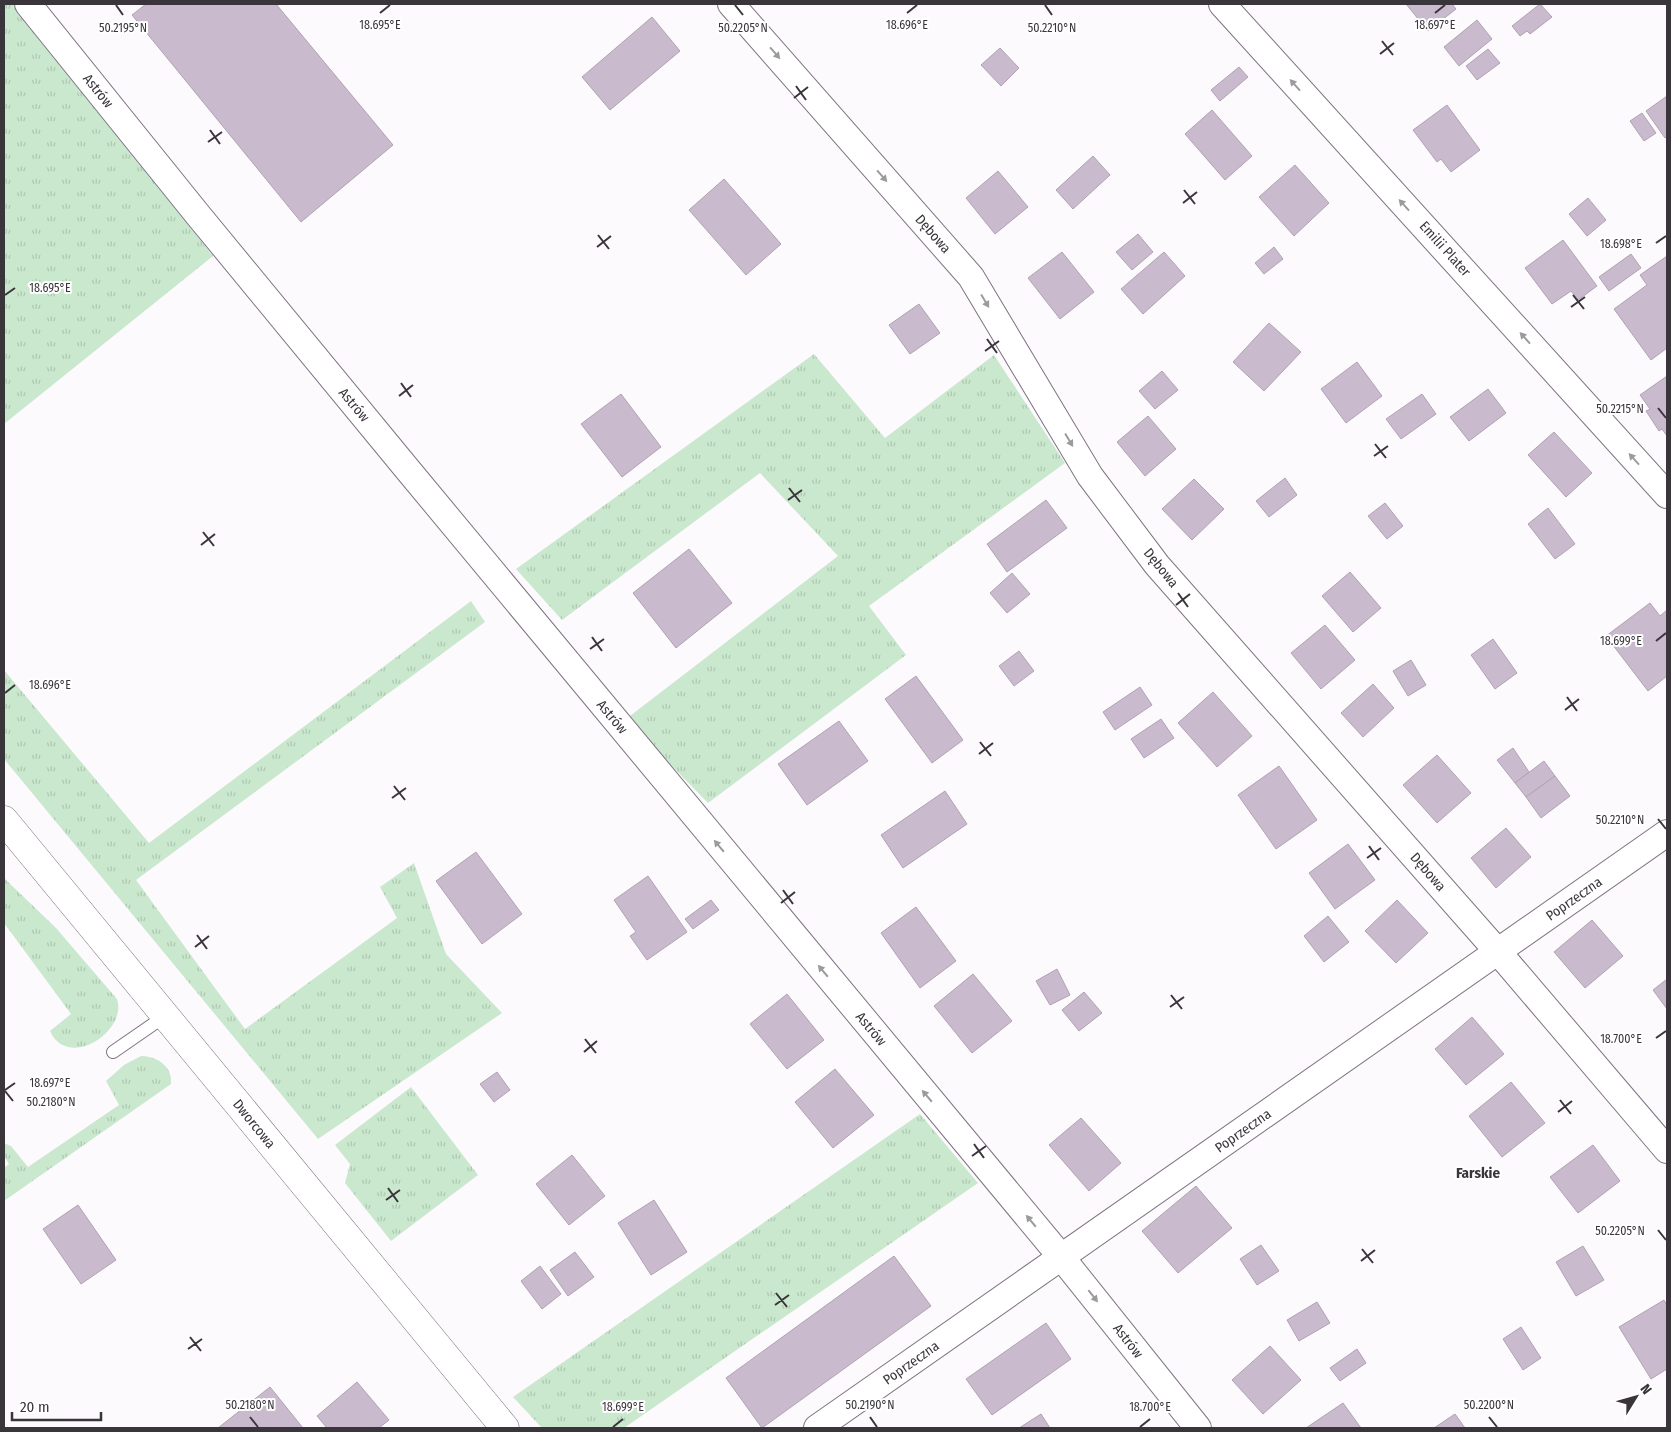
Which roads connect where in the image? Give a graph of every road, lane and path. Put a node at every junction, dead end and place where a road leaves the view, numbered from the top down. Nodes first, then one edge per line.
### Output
1 (28, 4) edge
2 (731, 4) edge
3 (1222, 4) edge
4 (1667, 495) edge
5 (4, 820) edge
6 (1667, 832) edge
7 (1499, 953) junction
8 (165, 1016) junction
9 (113, 1052) dead end
10 (1667, 1150) edge
11 (1062, 1258) junction
12 (505, 1428) edge
13 (818, 1428) edge
14 (1198, 1428) edge

11 -> 1 street, Astrów
2 -> 7 street, Dębowa
4 -> 3 street, Emilii Plater
5 - 8 main road, Dworcowa
6 - 7 street, Poprzeczna
7 - 10 street, Dębowa
7 - 11 street, Poprzeczna
8 - 9 lane
8 - 12 main road, Dworcowa
11 - 13 street, Poprzeczna
11 -> 14 street, Astrów

